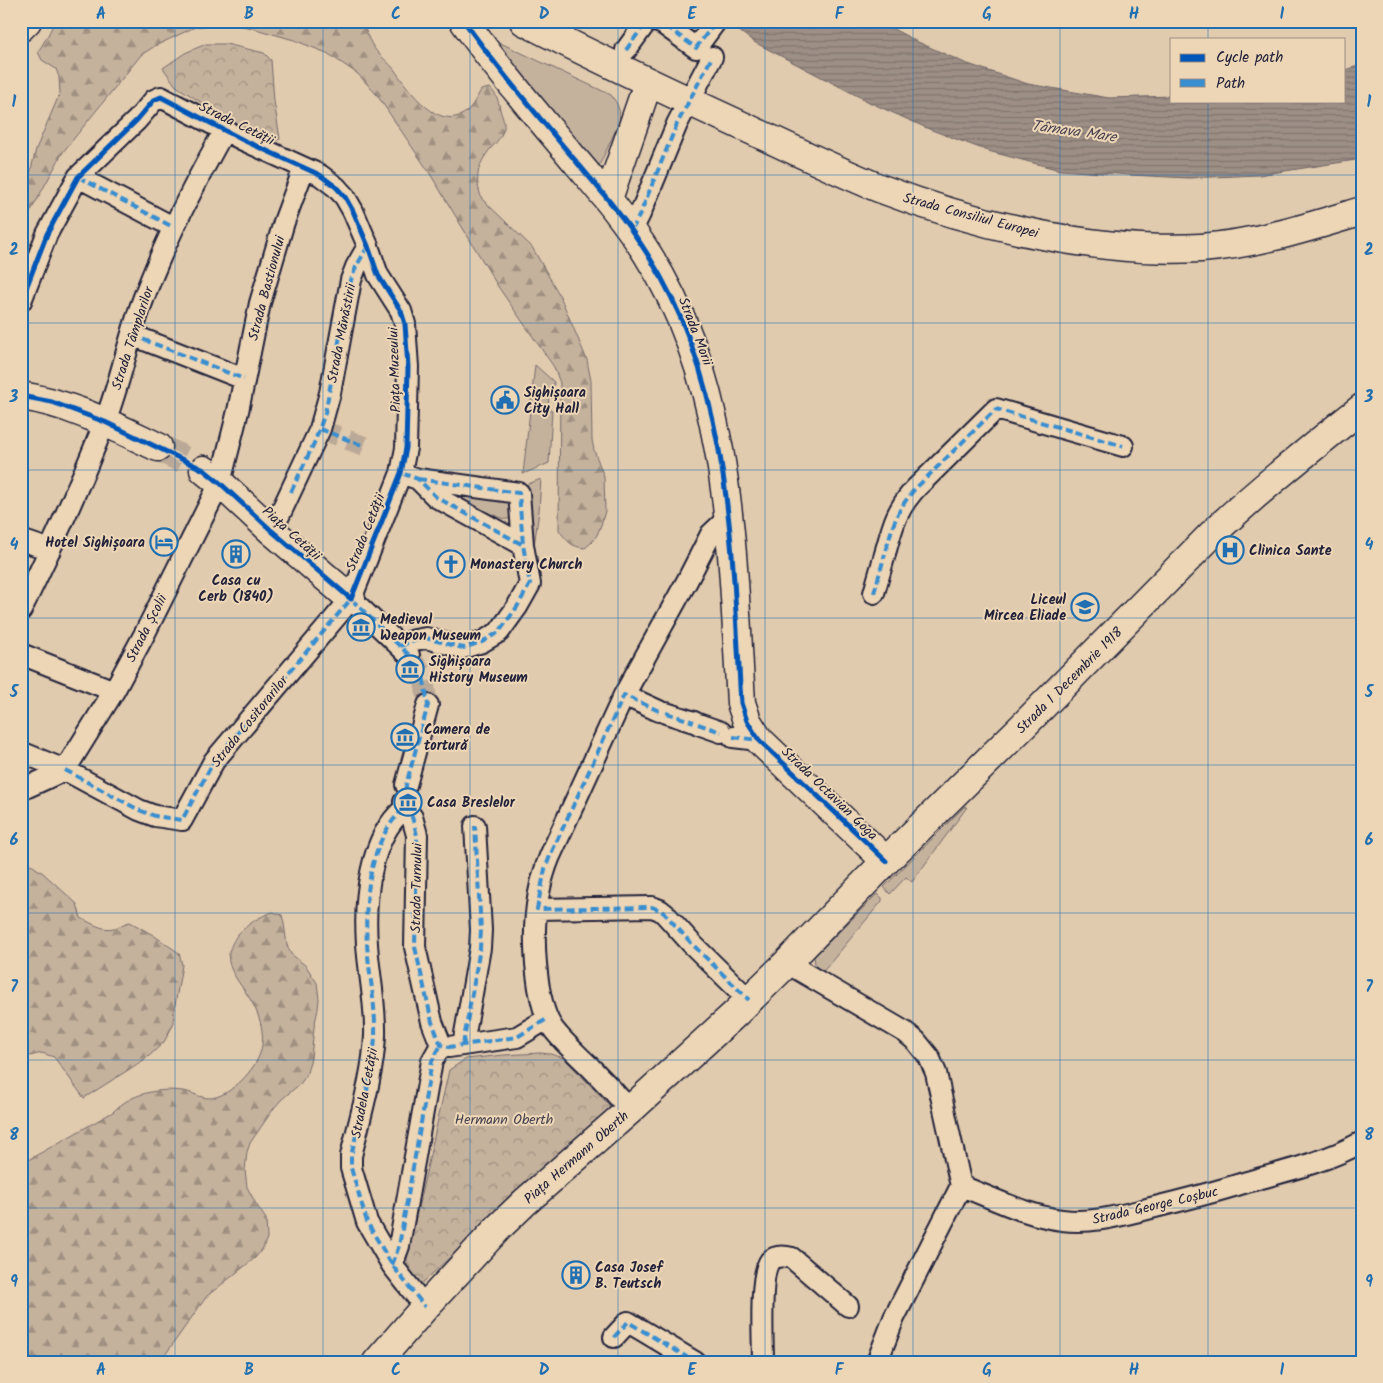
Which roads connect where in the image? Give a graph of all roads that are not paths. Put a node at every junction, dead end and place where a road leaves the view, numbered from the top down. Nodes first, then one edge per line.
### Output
1 (27, 21) edge
2 (464, 21) edge
3 (524, 21) edge
4 (646, 21) edge
5 (655, 21) edge
6 (716, 21) edge
7 (21, 27) edge
8 (626, 50) dead end
9 (704, 53) junction
10 (648, 83) junction
11 (689, 102) junction
12 (224, 131) junction
13 (304, 168) junction
14 (78, 177) junction
15 (608, 199) junction
16 (1362, 211) edge
17 (1329, 221) junction
18 (173, 226) junction
19 (632, 230) junction
20 (1362, 233) edge
21 (368, 246) junction
22 (21, 301) edge
23 (132, 335) junction
24 (244, 379) junction
25 (21, 396) edge
26 (1362, 408) edge
27 (105, 422) junction
28 (1123, 446) dead end
29 (158, 448) tunnel mouth
30 (212, 476) junction
31 (409, 476) junction
32 (291, 492) joint
33 (729, 517) junction
34 (272, 531) junction
35 (21, 540) edge
36 (523, 545) junction
37 (50, 550) junction
38 (874, 593) dead end
39 (351, 599) junction
40 (21, 610) edge
41 (21, 654) edge
42 (114, 690) junction
43 (624, 695) junction
44 (428, 705) tunnel mouth
45 (738, 736) junction
46 (21, 752) edge
47 (65, 770) junction
48 (21, 790) edge
49 (404, 799) junction
50 (475, 826) dead end
51 (886, 861) junction
52 (536, 909) junction
53 (786, 963) junction
54 (749, 1000) junction
55 (547, 1019) junction
56 (441, 1045) junction
57 (463, 1045) junction
58 (623, 1101) junction
59 (1362, 1142) edge
60 (961, 1186) junction
61 (392, 1265) junction
62 (848, 1306) dead end
63 (425, 1307) junction
64 (614, 1337) dead end
65 (377, 1362) edge
66 (695, 1362) edge
67 (763, 1362) edge
68 (877, 1362) edge

1 - 7 main road
2 - 15 main road, Strada Morii
3 - 10 main road, Strada Consiliul Europei
4 - 8 street
5 - 9 street
6 - 9 street
9 - 11 street
10 - 11 main road, Strada Consiliul Europei
10 - 15 main road
11 - 17 main road, Strada Consiliul Europei
11 - 19 street
12 - 13 street, Strada Cetății
12 - 14 street, Strada Cetății
12 - 18 street, Strada Tâmplarilor
13 - 21 street
13 - 24 street, Strada Bastionului
14 - 18 street
14 - 22 street
15 - 19 main road, Strada Morii
16 - 17 main road, Strada Consiliul Europei
17 - 20 main road
18 - 23 street, Strada Tâmplarilor
19 - 33 main road, Strada Morii
21 - 31 street, Piața Muzeului
21 - 32 street, Strada Mănăstirii
23 - 24 street
23 - 27 street, Strada Tâmplarilor
24 - 30 street, Strada Bastionului
25 - 27 main road
26 - 51 main road, Strada 1 Decembrie 1918
27 - 29 main road
27 - 37 street, Strada Tâmplarilor
28 - 38 street
30 - 34 main road, Piața Cetății
30 - 42 street, Strada Școlii
31 - 36 street
31 - 36 street
31 - 39 street, Strada Cetății
32 - 34 street, Piața Cetății
33 - 43 street
33 - 45 main road, Strada Morii
34 - 39 main road, Piața Cetății
35 - 37 street
36 - 39 street
37 - 40 street, Strada Tâmplarilor
39 - 47 street, Strada Cositorarilor
41 - 42 street
42 - 47 street, Strada Școlii
43 - 45 street
43 - 52 street
44 - 49 street
45 - 51 main road, Strada Octavian Goga
46 - 47 street
47 - 48 street
49 - 56 street, Strada Turnului
49 - 61 street, Stradela Cetății
50 - 57 street
51 - 53 main road, Strada 1 Decembrie 1918
52 - 54 street
52 - 55 street
53 - 54 main road, Piața Hermann Oberth
53 - 60 street
54 - 58 main road, Piața Hermann Oberth
55 - 57 street
55 - 58 street, Piața Hermann Oberth
56 - 57 street
56 - 61 street
58 - 63 main road, Piața Hermann Oberth
59 - 60 street, Strada George Coșbuc
60 - 68 street
61 - 63 street, Stradela Cetății
62 - 67 street
63 - 65 main road, Piața Hermann Oberth
64 - 66 street

